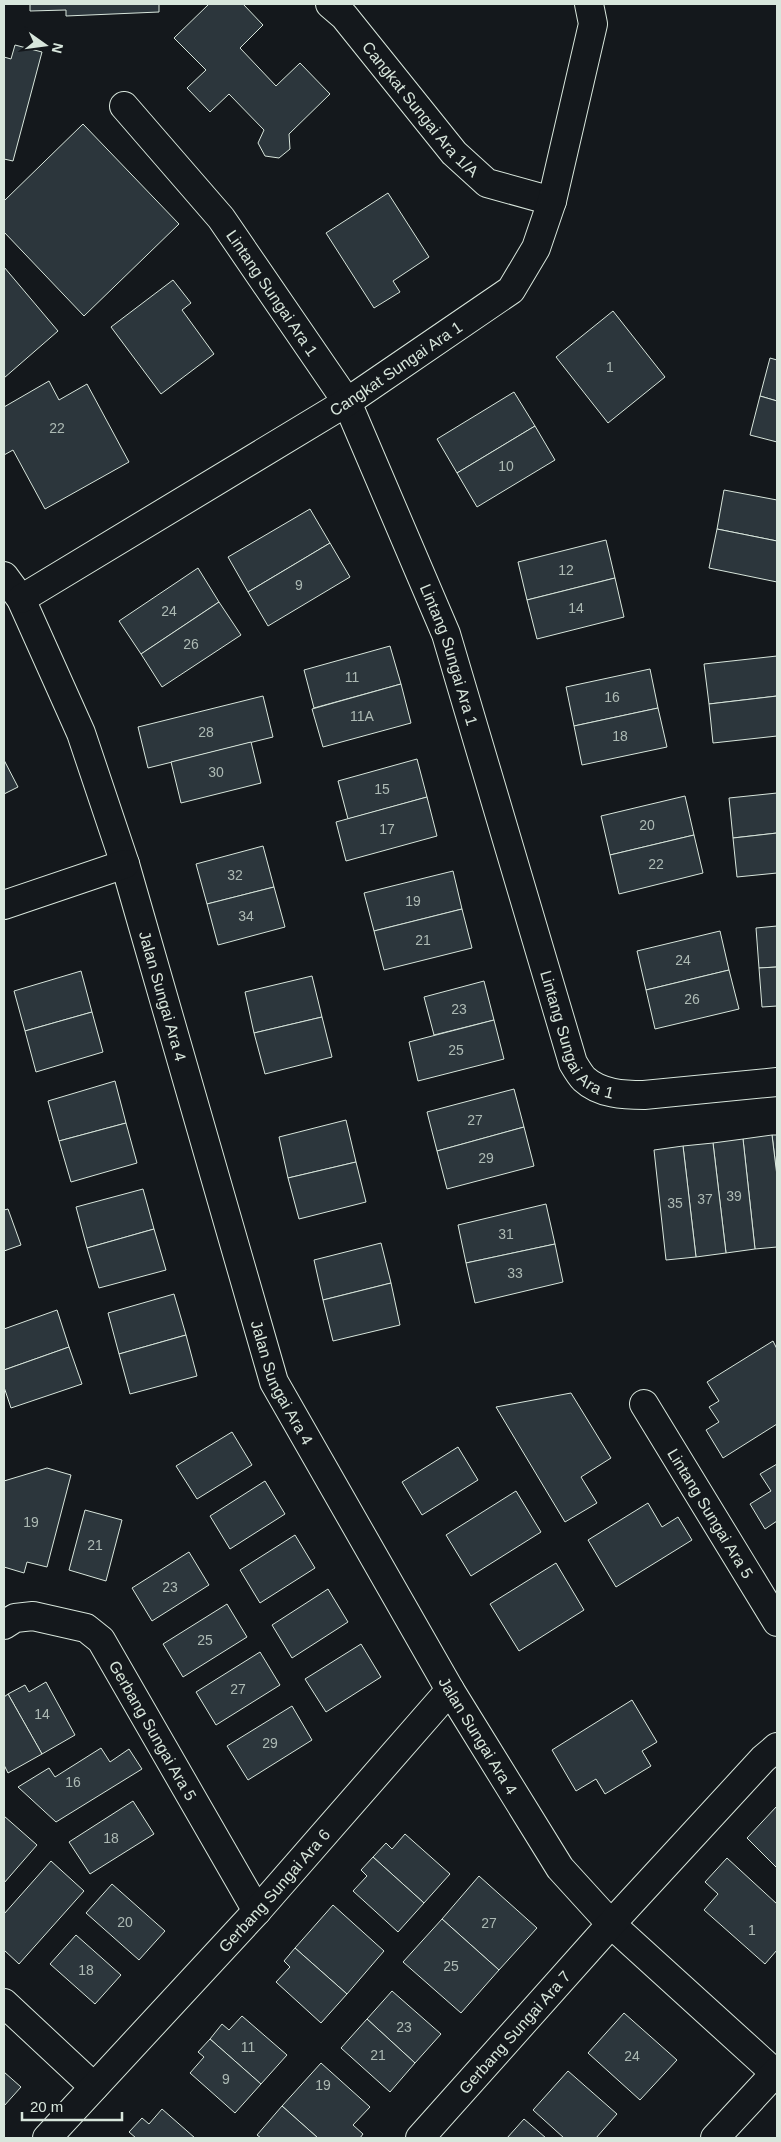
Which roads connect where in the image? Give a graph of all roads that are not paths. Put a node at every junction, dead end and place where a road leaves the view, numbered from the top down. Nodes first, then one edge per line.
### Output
1 (330, 4) edge
2 (589, 4) edge
3 (124, 106) dead end
4 (552, 201) junction
5 (347, 402) junction
6 (4, 576) edge
7 (20, 599) junction
8 (126, 864) junction
9 (4, 905) edge
10 (777, 1082) edge
11 (644, 1404) dead end
12 (777, 1622) edge
13 (4, 1625) edge
14 (450, 1690) junction
15 (777, 1747) edge
16 (257, 1911) junction
17 (610, 1924) junction
18 (4, 2003) edge
19 (776, 2072) edge
20 (94, 2087) junction
21 (47, 2138) edge
22 (420, 2138) edge
23 (715, 2138) edge

1 - 4 street, Cangkat Sungai Ara 1/A
2 - 4 street, Cangkat Sungai Ara 1
3 - 5 street, Lintang Sungai Ara 1
4 - 5 street, Cangkat Sungai Ara 1
5 - 7 street, Cangkat Sungai Ara 1
5 - 10 street, Lintang Sungai Ara 1
6 - 7 street, Jalan Sungai Ara 4
7 - 8 street, Jalan Sungai Ara 4
8 - 9 street
8 - 14 street, Jalan Sungai Ara 4
11 - 12 street, Lintang Sungai Ara 5
13 - 16 street, Gerbang Sungai Ara 5
14 - 16 street, Gerbang Sungai Ara 6
14 - 17 street, Jalan Sungai Ara 4
15 - 17 street
16 - 20 street, Gerbang Sungai Ara 6
17 - 19 street, Jalan Sungai Ara 4
17 - 22 street, Gerbang Sungai Ara 7
18 - 20 street
19 - 23 street
20 - 21 street, Gerbang Sungai Ara 6

